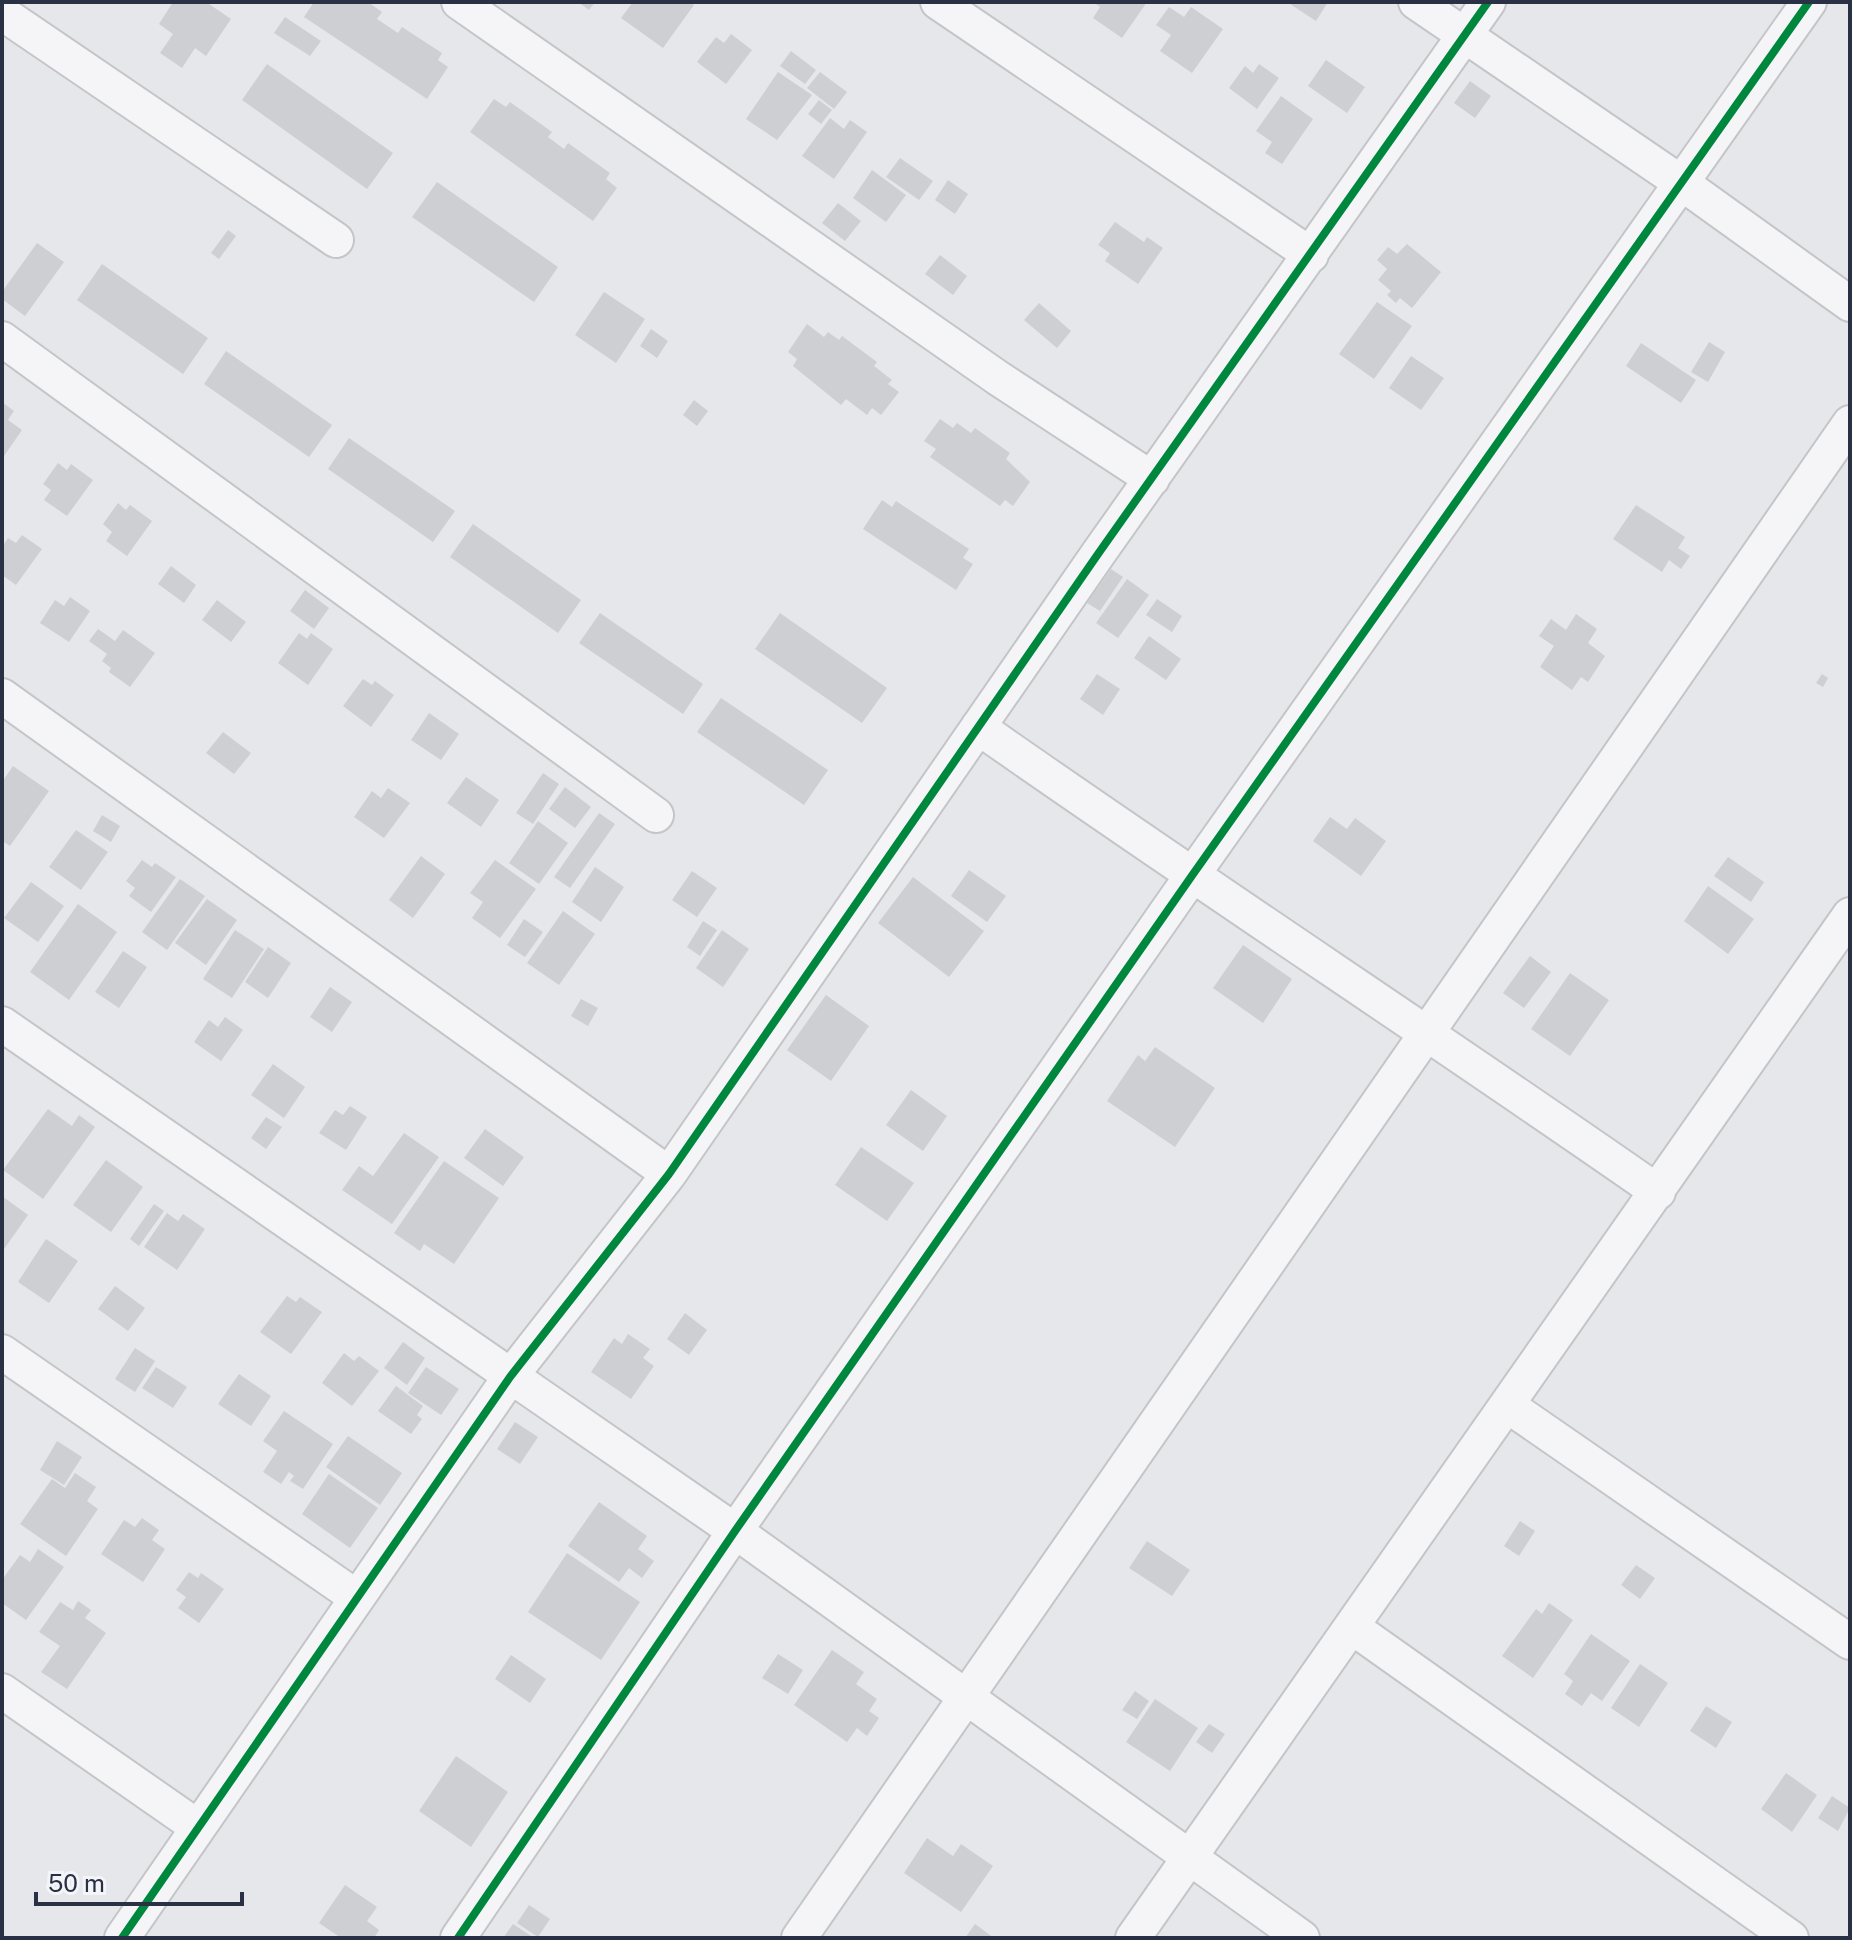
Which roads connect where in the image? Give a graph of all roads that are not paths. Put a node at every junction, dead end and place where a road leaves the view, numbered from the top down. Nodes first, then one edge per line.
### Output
1 (459, 2) edge
2 (938, 2) edge
3 (1416, 2) edge
4 (1488, 2) edge
5 (1809, 2) edge
6 (10, 18) edge
7 (1464, 36) junction
8 (1683, 184) junction
9 (336, 240) dead end
10 (1311, 255) junction
11 (1850, 304) edge
12 (2, 339) edge
13 (1850, 423) edge
14 (1152, 479) junction
15 (2, 696) edge
16 (978, 727) junction
17 (656, 815) dead end
18 (1191, 877) junction
19 (1850, 915) edge
20 (2, 1024) edge
21 (1428, 1032) junction
22 (669, 1174) junction
23 (1658, 1192) junction
24 (2, 1352) edge
25 (510, 1377) junction
26 (1507, 1405) junction
27 (735, 1531) junction
28 (356, 1597) junction
29 (1352, 1627) junction
30 (1850, 1642) edge
31 (2, 1691) edge
32 (968, 1696) junction
33 (196, 1826) junction
34 (1190, 1857) junction
35 (122, 1938) edge
36 (458, 1938) edge
37 (799, 1938) edge
38 (1133, 1938) edge
39 (1302, 1938) edge
40 (1791, 1938) edge

1 - 14 street
2 - 10 street
3 - 7 street
4 - 7 street
5 - 8 street
6 - 9 street
7 - 8 street
7 - 10 street
8 - 11 street
8 - 18 street
10 - 14 street
12 - 17 street
13 - 21 street
14 - 16 street
15 - 22 street
16 - 18 street
16 - 22 street
18 - 21 street
18 - 27 street
19 - 23 street
20 - 25 street
21 - 23 street
21 - 32 street
22 - 25 street
23 - 26 street
24 - 28 street
25 - 27 street
25 - 28 street
26 - 29 street
26 - 30 street
27 - 32 street
27 - 36 street
28 - 33 street
29 - 34 street
29 - 40 street
31 - 33 street
32 - 34 street
32 - 37 street
33 - 35 street
34 - 38 street
34 - 39 street

